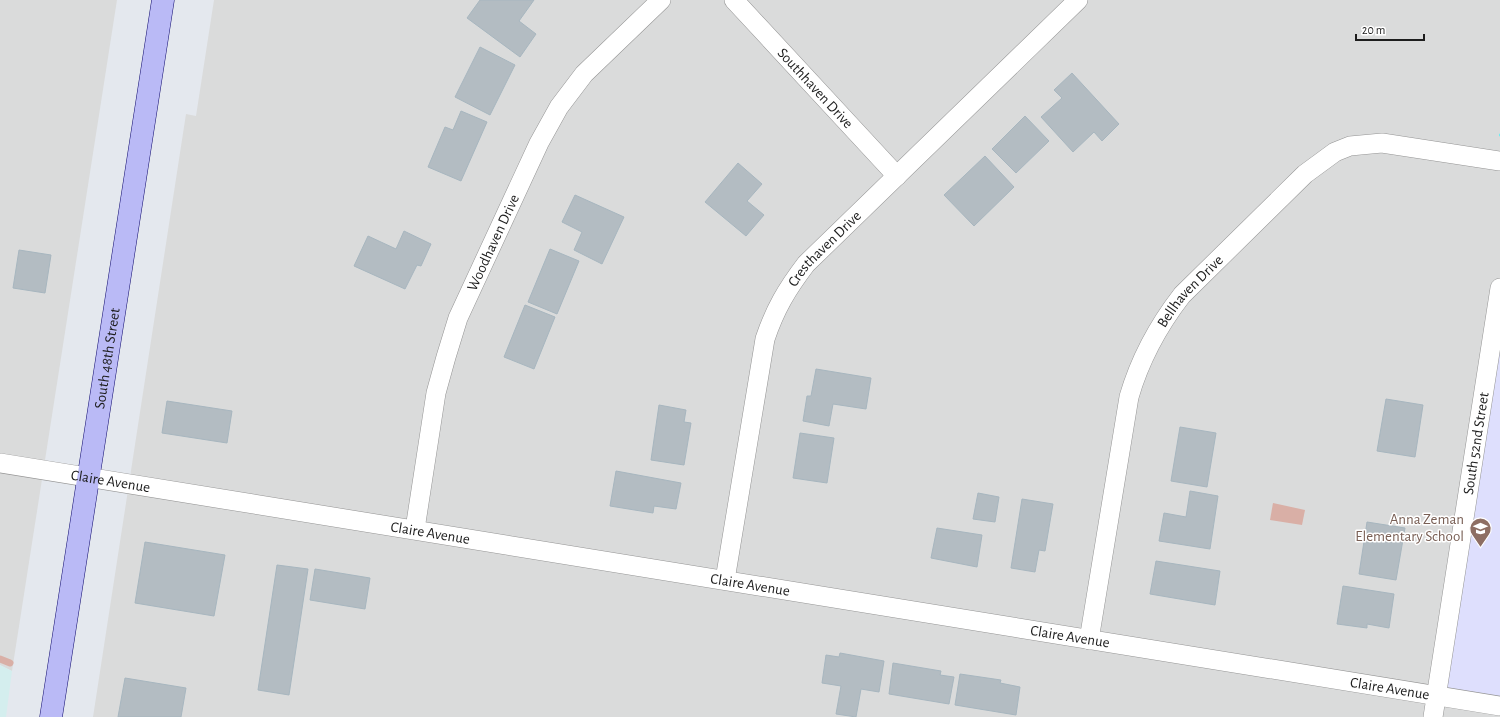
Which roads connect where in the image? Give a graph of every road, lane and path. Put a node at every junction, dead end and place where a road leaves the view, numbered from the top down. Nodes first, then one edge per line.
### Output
1 (163, 0) edge
2 (661, 0) edge
3 (734, 0) edge
4 (1078, 0) edge
5 (1500, 161) edge
6 (897, 176) junction
7 (1500, 288) edge
8 (0, 463) edge
9 (88, 478) junction
10 (415, 529) junction
11 (725, 580) junction
12 (1089, 640) junction
13 (1437, 696) junction
14 (1500, 706) edge
15 (51, 717) edge
16 (1433, 717) edge

1 - 9 main road, South 48th Street
2 - 10 street, Woodhaven Drive
3 - 6 street, Southhaven Drive
4 - 6 street, Cresthaven Drive
5 - 12 street, Bellhaven Drive
6 - 11 street, Cresthaven Drive
7 - 13 street, South 52nd Street
8 - 9 street, Claire Avenue
9 - 10 street, Claire Avenue
9 - 15 main road, South 48th Street
10 - 11 street, Claire Avenue
11 - 12 street, Claire Avenue
12 - 13 street, Claire Avenue
13 - 14 street, Claire Avenue
13 - 16 street, South 52nd Street

